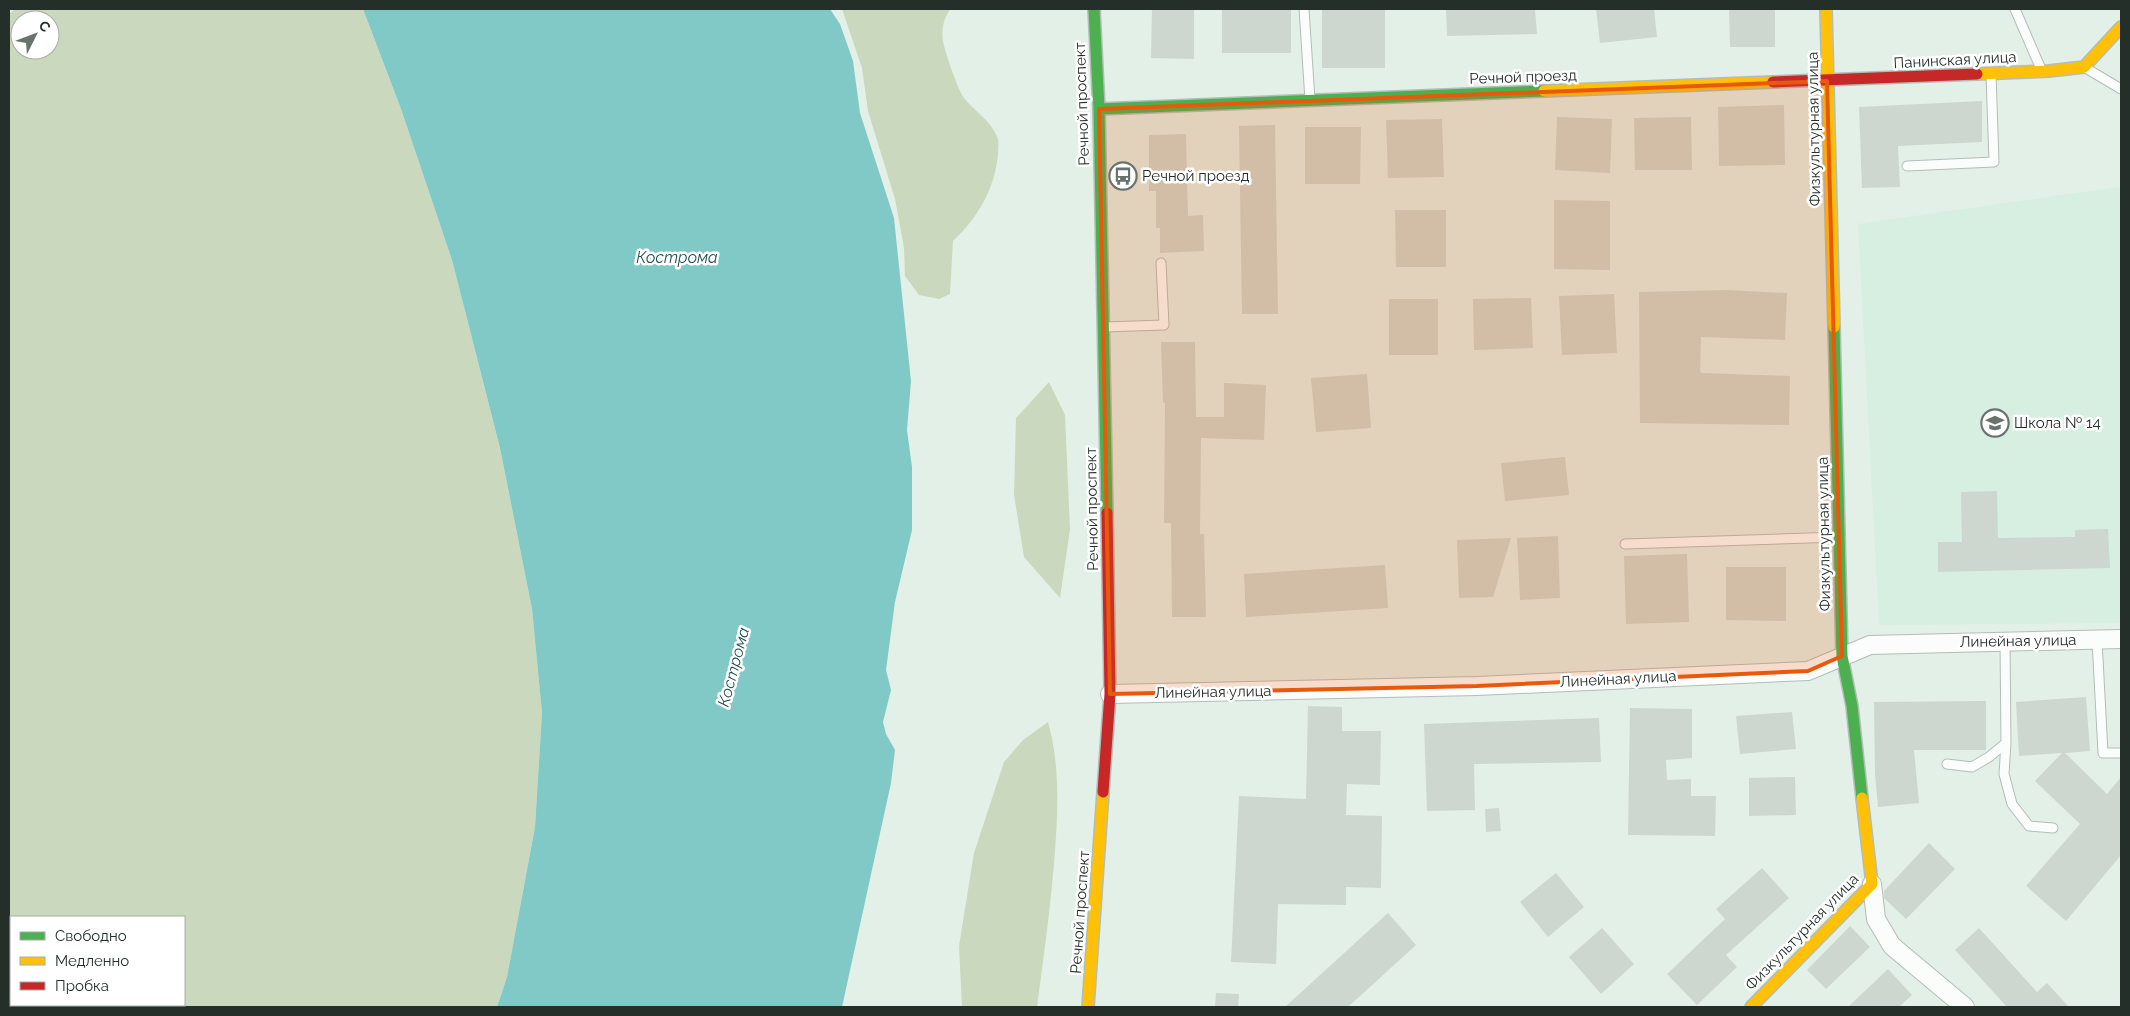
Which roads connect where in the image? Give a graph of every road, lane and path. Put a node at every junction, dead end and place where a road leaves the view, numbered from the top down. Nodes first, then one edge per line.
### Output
1 (1094, 9) edge
2 (1304, 9) edge
3 (1826, 9) edge
4 (2016, 9) edge
5 (2121, 27) edge
6 (2084, 67) junction
7 (2042, 71) junction
8 (1991, 73) junction
9 (1827, 81) junction
10 (2121, 89) edge
11 (1310, 101) junction
12 (1099, 109) junction
13 (1907, 166) dead end
14 (1161, 263) dead end
15 (1104, 327) junction
16 (1839, 537) junction
17 (1625, 544) dead end
18 (2121, 639) edge
19 (2097, 640) junction
20 (2005, 642) junction
21 (1842, 656) junction
22 (1110, 694) junction
23 (2006, 743) junction
24 (2121, 753) edge
25 (1947, 764) dead end
26 (2053, 828) dead end
27 (1872, 884) junction
28 (1088, 1007) edge
29 (1751, 1007) edge
30 (1965, 1007) edge

1 - 12 street, Речной проспект
2 - 11 lane
3 - 9 street, Физкультурная улица
4 - 7 lane
5 - 6 street
6 - 7 street, Панинская улица
6 - 10 lane
7 - 8 street, Панинская улица
8 - 9 street, Панинская улица
8 - 13 lane
9 - 11 street, Речной проезд
9 - 16 street, Физкультурная улица
11 - 12 street, Речной проезд
12 - 15 street, Речной проспект
14 - 15 lane
15 - 22 street, Речной проспект
16 - 17 lane
16 - 21 street, Физкультурная улица
18 - 19 street, Линейная улица
19 - 20 street, Линейная улица
19 - 24 lane
20 - 21 street, Линейная улица
20 - 23 lane
21 - 22 street, Линейная улица
21 - 27 street, Физкультурная улица
22 - 28 street, Речной проспект
23 - 25 lane
23 - 26 lane
27 - 29 street, Физкультурная улица
27 - 30 street

